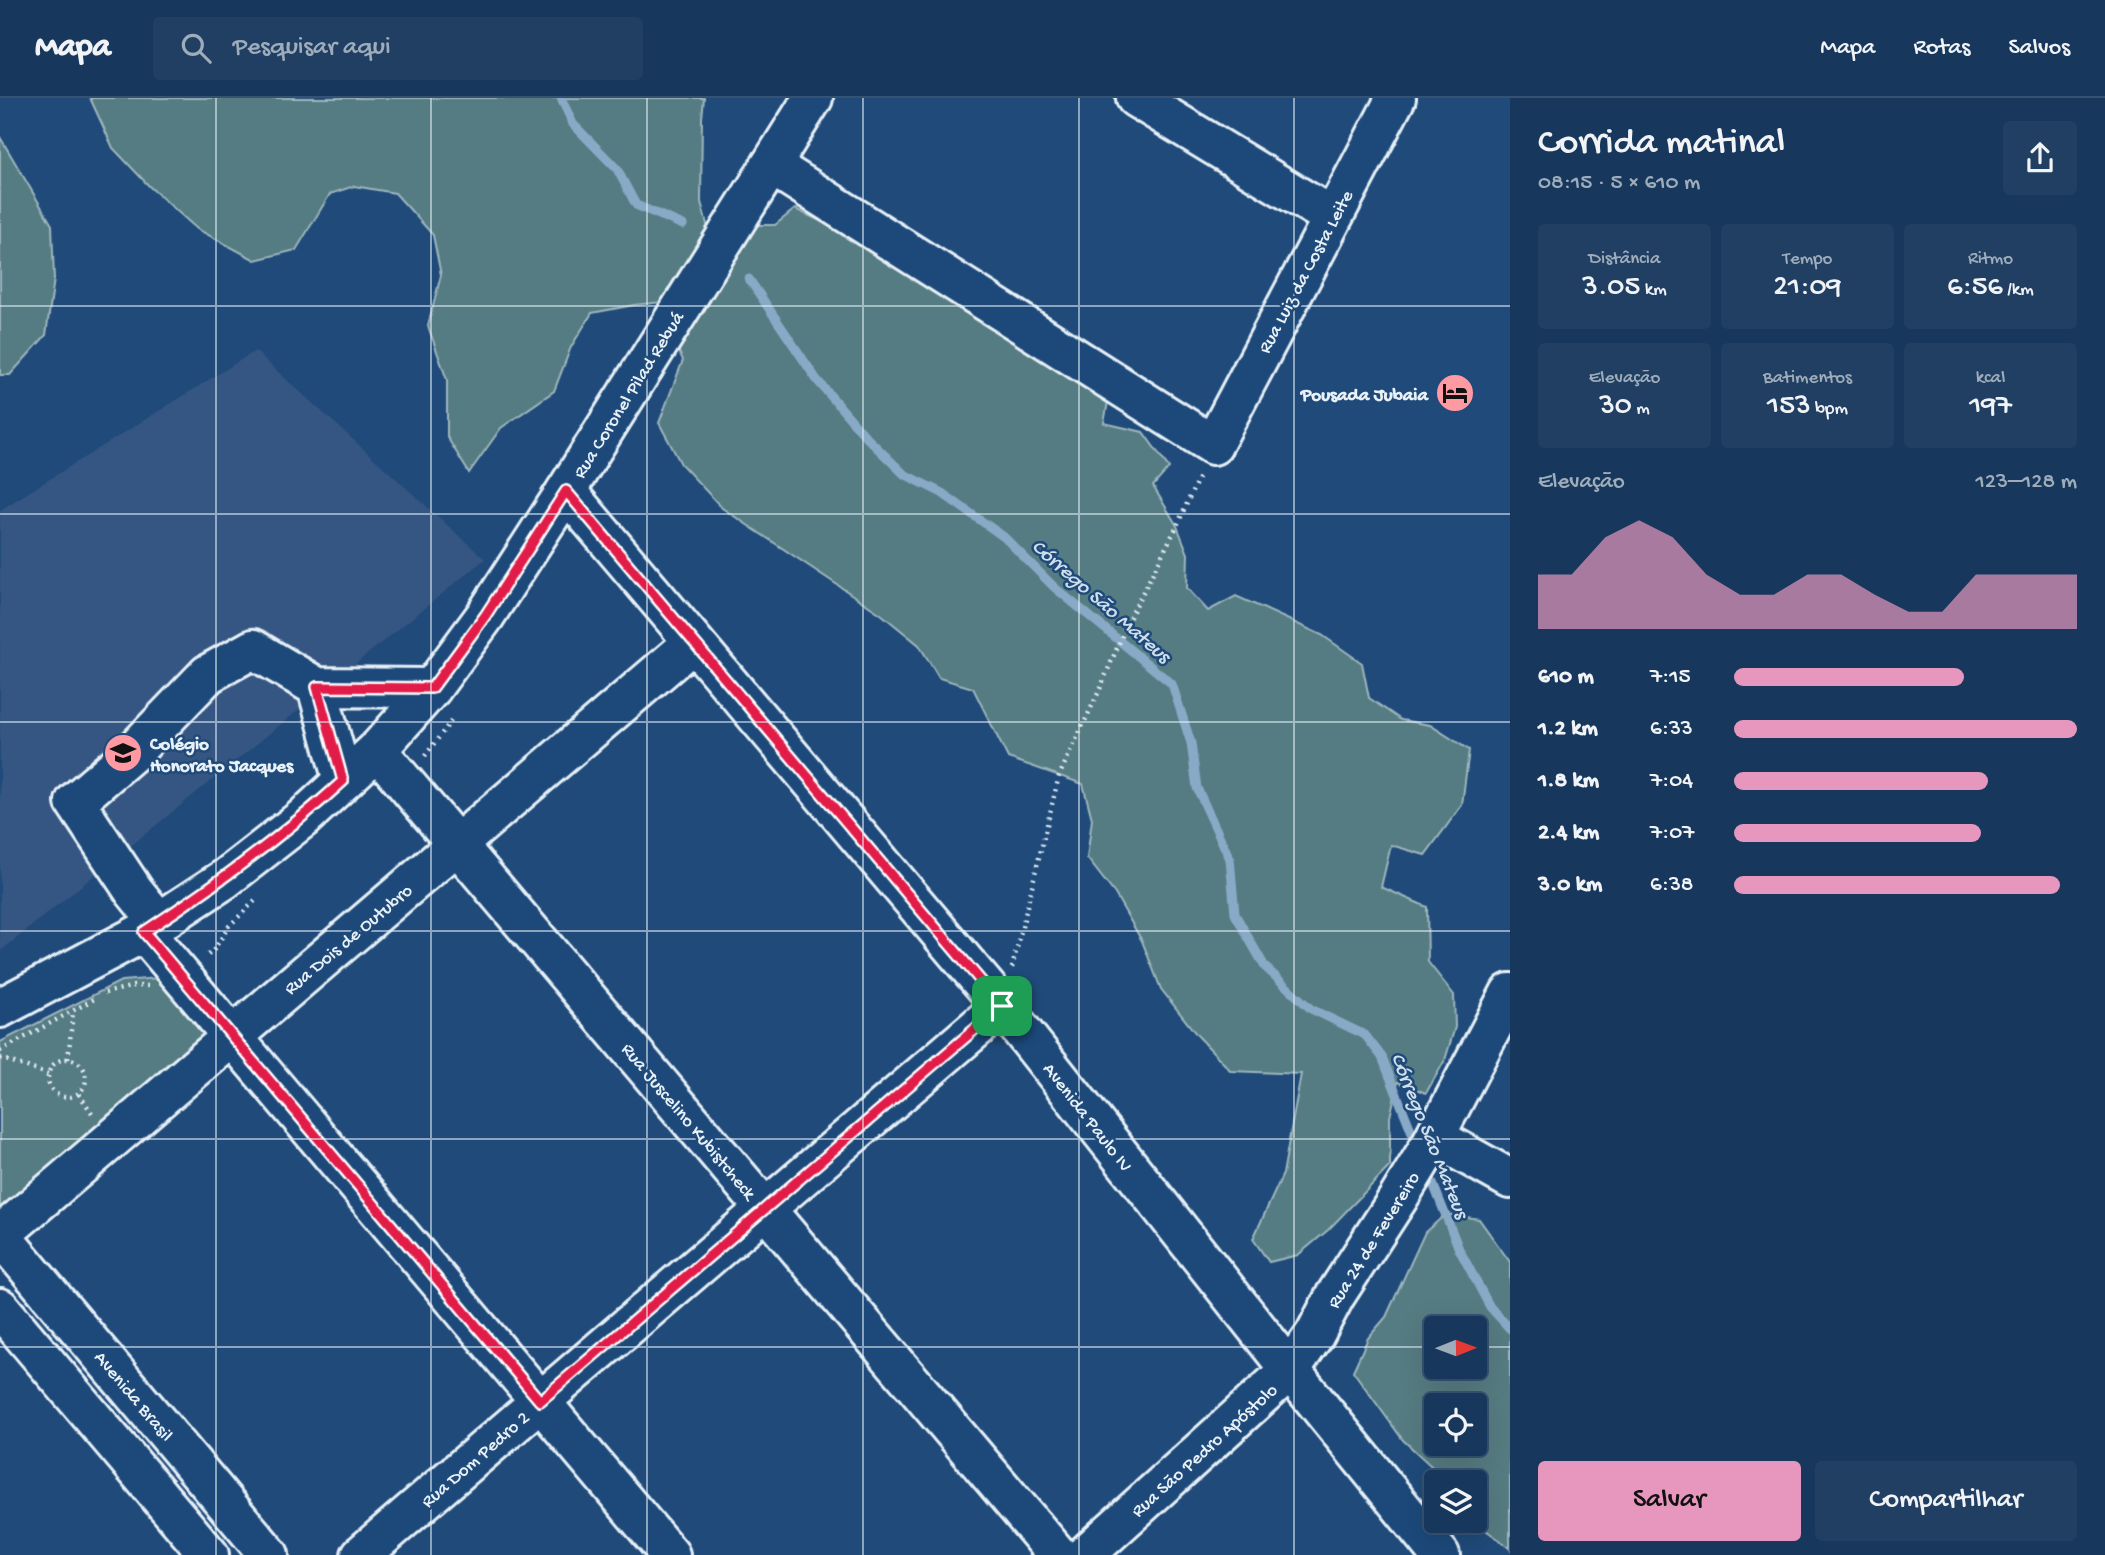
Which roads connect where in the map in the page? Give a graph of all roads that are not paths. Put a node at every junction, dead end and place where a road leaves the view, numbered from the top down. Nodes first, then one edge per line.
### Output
1 (813, 98) edge
2 (1136, 98) edge
3 (1396, 98) edge
4 (771, 165) junction
5 (1332, 217) junction
6 (566, 491) junction
7 (694, 642) junction
8 (317, 687) junction
9 (432, 688) junction
10 (377, 750) junction
11 (343, 781) junction
12 (457, 844) junction
13 (152, 927) junction
14 (1510, 993) edge
15 (1002, 1006) junction
16 (0, 1008) edge
17 (232, 1036) junction
18 (1433, 1140) junction
19 (1510, 1179) edge
20 (765, 1209) junction
21 (0, 1235) edge
22 (0, 1308) edge
23 (1290, 1370) junction
24 (540, 1401) junction
25 (195, 1550) edge
26 (269, 1555) edge
27 (360, 1555) edge
28 (670, 1555) edge
29 (1058, 1555) edge
30 (1085, 1555) edge
31 (1440, 1555) edge

1 - 4 street, Rua Coronel Pilad Rebuá
2 - 5 street
3 - 5 street, Rua Luiz da Costa Leite
4 - 5 street, Rua Luiz da Costa Leite
4 - 6 street, Rua Coronel Pilad Rebuá
6 - 7 street, Avenida Paulo IV
6 - 9 street, Rua Coronel Pilad Rebuá
7 - 12 street, Rua Dois de Outubro
7 - 15 street, Avenida Paulo IV
8 - 9 street
8 - 11 street
8 - 13 street
9 - 10 street, Rua Coronel Pilad Rebuá
10 - 11 street, Rua Coronel Pilad Rebuá
10 - 12 street, Rua Juscelino Kubistcheck
11 - 13 street, Rua Coronel Pilad Rebuá
12 - 17 street, Rua Dois de Outubro
12 - 20 street, Rua Juscelino Kubistcheck
13 - 16 street, Rua Coronel Pilad Rebuá
13 - 17 street
14 - 18 street, Rua 24 de Fevereiro
15 - 20 street, Rua Dom Pedro 2
15 - 23 street, Avenida Paulo IV
17 - 21 street, Rua Dois de Outubro
17 - 24 street
18 - 19 street
18 - 23 street, Rua 24 de Fevereiro
20 - 24 street, Rua Dom Pedro 2
20 - 29 street, Rua Juscelino Kubistcheck
21 - 26 street, Avenida Brasil
22 - 25 street
23 - 30 street, Rua São Pedro Apóstolo
23 - 31 street, Avenida Paulo IV
24 - 27 street, Rua Dom Pedro 2
24 - 28 street

